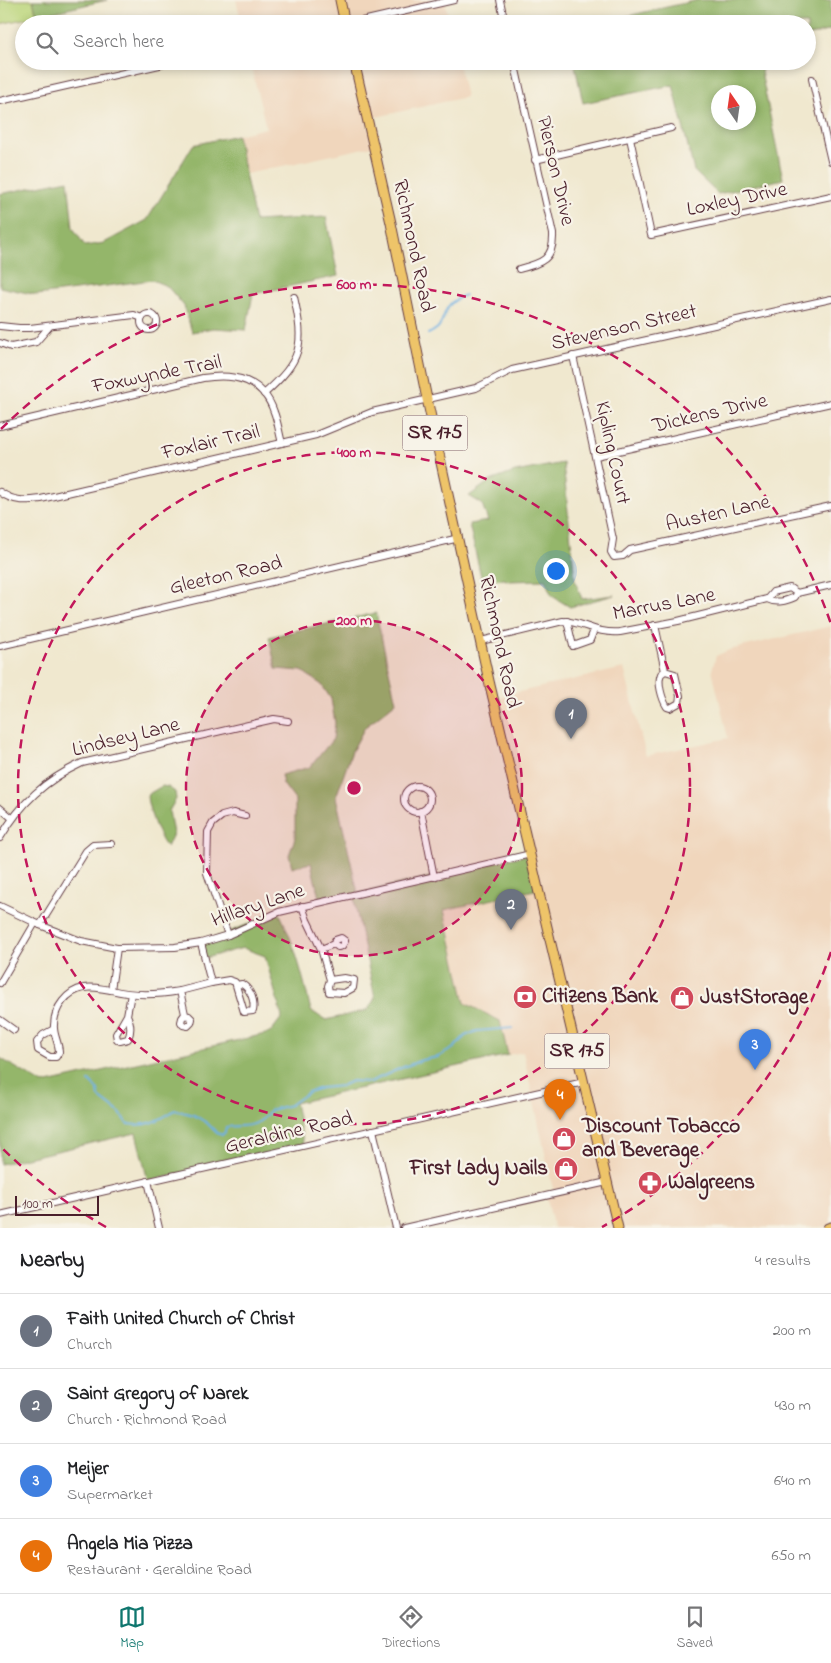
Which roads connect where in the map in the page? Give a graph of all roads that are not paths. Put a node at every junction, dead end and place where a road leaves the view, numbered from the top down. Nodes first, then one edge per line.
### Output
1 (340, 0) edge
2 (454, 0) edge
3 (500, 0) edge
4 (344, 15) edge
5 (387, 15) edge
6 (503, 15) edge
7 (135, 70) edge
8 (356, 70) edge
9 (516, 70) edge
10 (812, 79) dead end
11 (0, 100) edge
12 (670, 128) dead end
13 (630, 138) junction
14 (535, 160) junction
15 (831, 161) edge
16 (831, 196) edge
17 (519, 269) dead end
18 (294, 296) dead end
19 (831, 299) edge
20 (142, 318) dead end
21 (0, 326) edge
22 (49, 327) junction
23 (0, 343) edge
24 (573, 356) junction
25 (264, 394) junction
26 (427, 399) junction
27 (831, 404) edge
28 (0, 426) edge
29 (282, 443) junction
30 (596, 456) junction
31 (0, 492) edge
32 (831, 506) edge
33 (459, 538) junction
34 (614, 557) joint
35 (831, 585) edge
36 (797, 593) junction
37 (767, 599) junction
38 (567, 621) junction
39 (655, 625) junction
40 (594, 630) junction
41 (481, 641) junction
42 (0, 646) edge
43 (665, 671) junction
44 (288, 721) dead end
45 (0, 808) edge
46 (421, 811) junction
47 (246, 816) dead end
48 (12, 818) junction
49 (0, 838) edge
50 (111, 844) dead end
51 (531, 854) junction
52 (434, 877) junction
53 (0, 906) edge
54 (302, 906) junction
55 (38, 924) junction
56 (228, 935) junction
57 (201, 943) junction
58 (334, 944) dead end
59 (117, 948) junction
60 (321, 949) junction
61 (330, 980) dead end
62 (211, 983) junction
63 (0, 984) edge
64 (236, 985) dead end
65 (111, 990) junction
66 (180, 991) junction
67 (130, 994) junction
68 (126, 1015) dead end
69 (185, 1015) dead end
70 (0, 1020) edge
71 (54, 1029) junction
72 (14, 1030) dead end
73 (584, 1082) junction
74 (373, 1130) junction
75 (148, 1181) junction
76 (607, 1182) junction
77 (0, 1215) edge
78 (159, 1228) edge
79 (396, 1228) edge
80 (404, 1228) edge
81 (618, 1228) edge

1 - 4 main road
2 - 5 street
3 - 6 street
7 - 11 street
8 - 26 main road, Richmond Road / SR 175
9 - 14 street, Pierson Drive
10 - 15 street
12 - 13 street
13 - 14 street
13 - 16 street, Loxley Drive
14 - 17 street, Pierson Drive
18 - 25 street
19 - 24 street, Stevenson Street
20 - 22 street
21 - 22 street
22 - 23 street
24 - 26 street, Stevenson Street
24 - 30 street, Kipling Court
25 - 28 street, Foxwynde Trail
25 - 29 street, Foxwynde Trail
26 - 29 street, Foxlair Trail
26 - 33 main road, Richmond Road / SR 175
27 - 30 street, Dickens Drive
29 - 31 street, Foxlair Trail
30 - 34 street, Kipling Court
32 - 34 street, Austen Lane
33 - 41 main road, Richmond Road / SR 175
33 - 42 street, Gleeton Road
35 - 36 street
36 - 37 street, Marrus Lane
36 - 37 street, Marrus Lane
37 - 39 street, Marrus Lane
38 - 40 street, Marrus Lane
38 - 40 street
38 - 41 street, Marrus Lane
39 - 40 street, Marrus Lane
39 - 43 street
41 - 51 main road, Richmond Road / SR 175
43 - 43 street
44 - 48 street, Lindsey Lane
45 - 48 street
46 - 46 street
46 - 52 street
47 - 56 street
48 - 49 street, Lindsey Lane
50 - 55 street
51 - 52 street, Hillary Lane
51 - 73 main road, Richmond Road / SR 175
52 - 54 street, Hillary Lane
53 - 55 street, Hillary Lane
54 - 56 street, Hillary Lane
54 - 60 street
55 - 59 street, Hillary Lane
55 - 63 street
56 - 57 street, Hillary Lane
57 - 59 street, Hillary Lane
57 - 62 street
58 - 60 street
59 - 65 street
60 - 61 street
62 - 64 street
62 - 66 street
65 - 67 street
65 - 71 street
66 - 67 street
66 - 69 street
67 - 68 street
70 - 72 street
71 - 71 street
73 - 74 street, Geraldine Road
73 - 76 main road, Richmond Road / SR 175
74 - 75 street, Geraldine Road
74 - 79 street
75 - 77 street, Geraldine Road
75 - 78 street
76 - 80 street
76 - 81 main road, Richmond Road / SR 175

